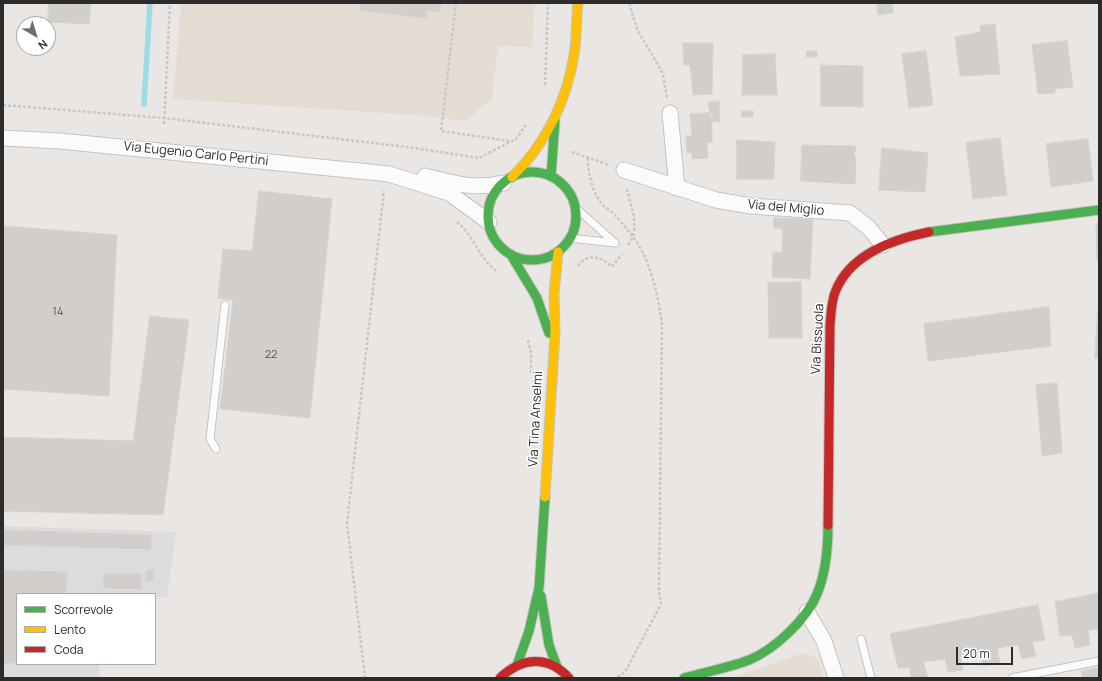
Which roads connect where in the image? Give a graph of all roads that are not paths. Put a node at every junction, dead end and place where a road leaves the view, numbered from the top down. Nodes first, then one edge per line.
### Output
1 (578, 3) edge
2 (670, 113) road end
3 (555, 116) junction
4 (3, 138) edge
5 (624, 170) road end
6 (551, 176) junction
7 (508, 180) junction
8 (387, 181) junction
9 (677, 188) junction
10 (575, 207) junction
11 (1099, 210) edge
12 (489, 222) junction
13 (570, 238) junction
14 (883, 245) junction
15 (558, 252) junction
16 (511, 255) junction
17 (225, 305) dead end
18 (554, 349) junction
19 (216, 449) dead end
20 (539, 588) junction
21 (807, 612) junction
22 (861, 639) dead end
23 (1099, 661) edge
24 (517, 665) junction
25 (556, 667) junction
26 (569, 677) edge
27 (500, 678) edge
28 (684, 678) edge
29 (836, 678) edge
30 (871, 678) edge
31 (1012, 678) edge

1 - 3 street
2 - 9 street
3 - 6 street
3 - 7 street
4 - 8 street, Via Eugenio Carlo Pertini
5 - 9 street, Via del Miglio
6 - 7 street
6 - 10 street
7 - 8 street, Via Eugenio Carlo Pertini
7 - 12 street
8 - 12 street, Via Eugenio Carlo Pertini
9 - 14 street, Via del Miglio
10 - 13 street
10 - 13 lane
11 - 14 street, Via Bissuola
12 - 16 street
13 - 15 street
14 - 21 street, Via Bissuola
15 - 16 street
15 - 18 street, Via Tina Anselmi
16 - 18 street
17 - 19 lane
18 - 20 street, Via Tina Anselmi
20 - 24 street, Via Tina Anselmi
20 - 25 street, Via Tina Anselmi
21 - 28 street, Via Bissuola
21 - 29 street
22 - 30 lane
23 - 31 lane
24 - 25 street
24 - 27 street
25 - 26 street

